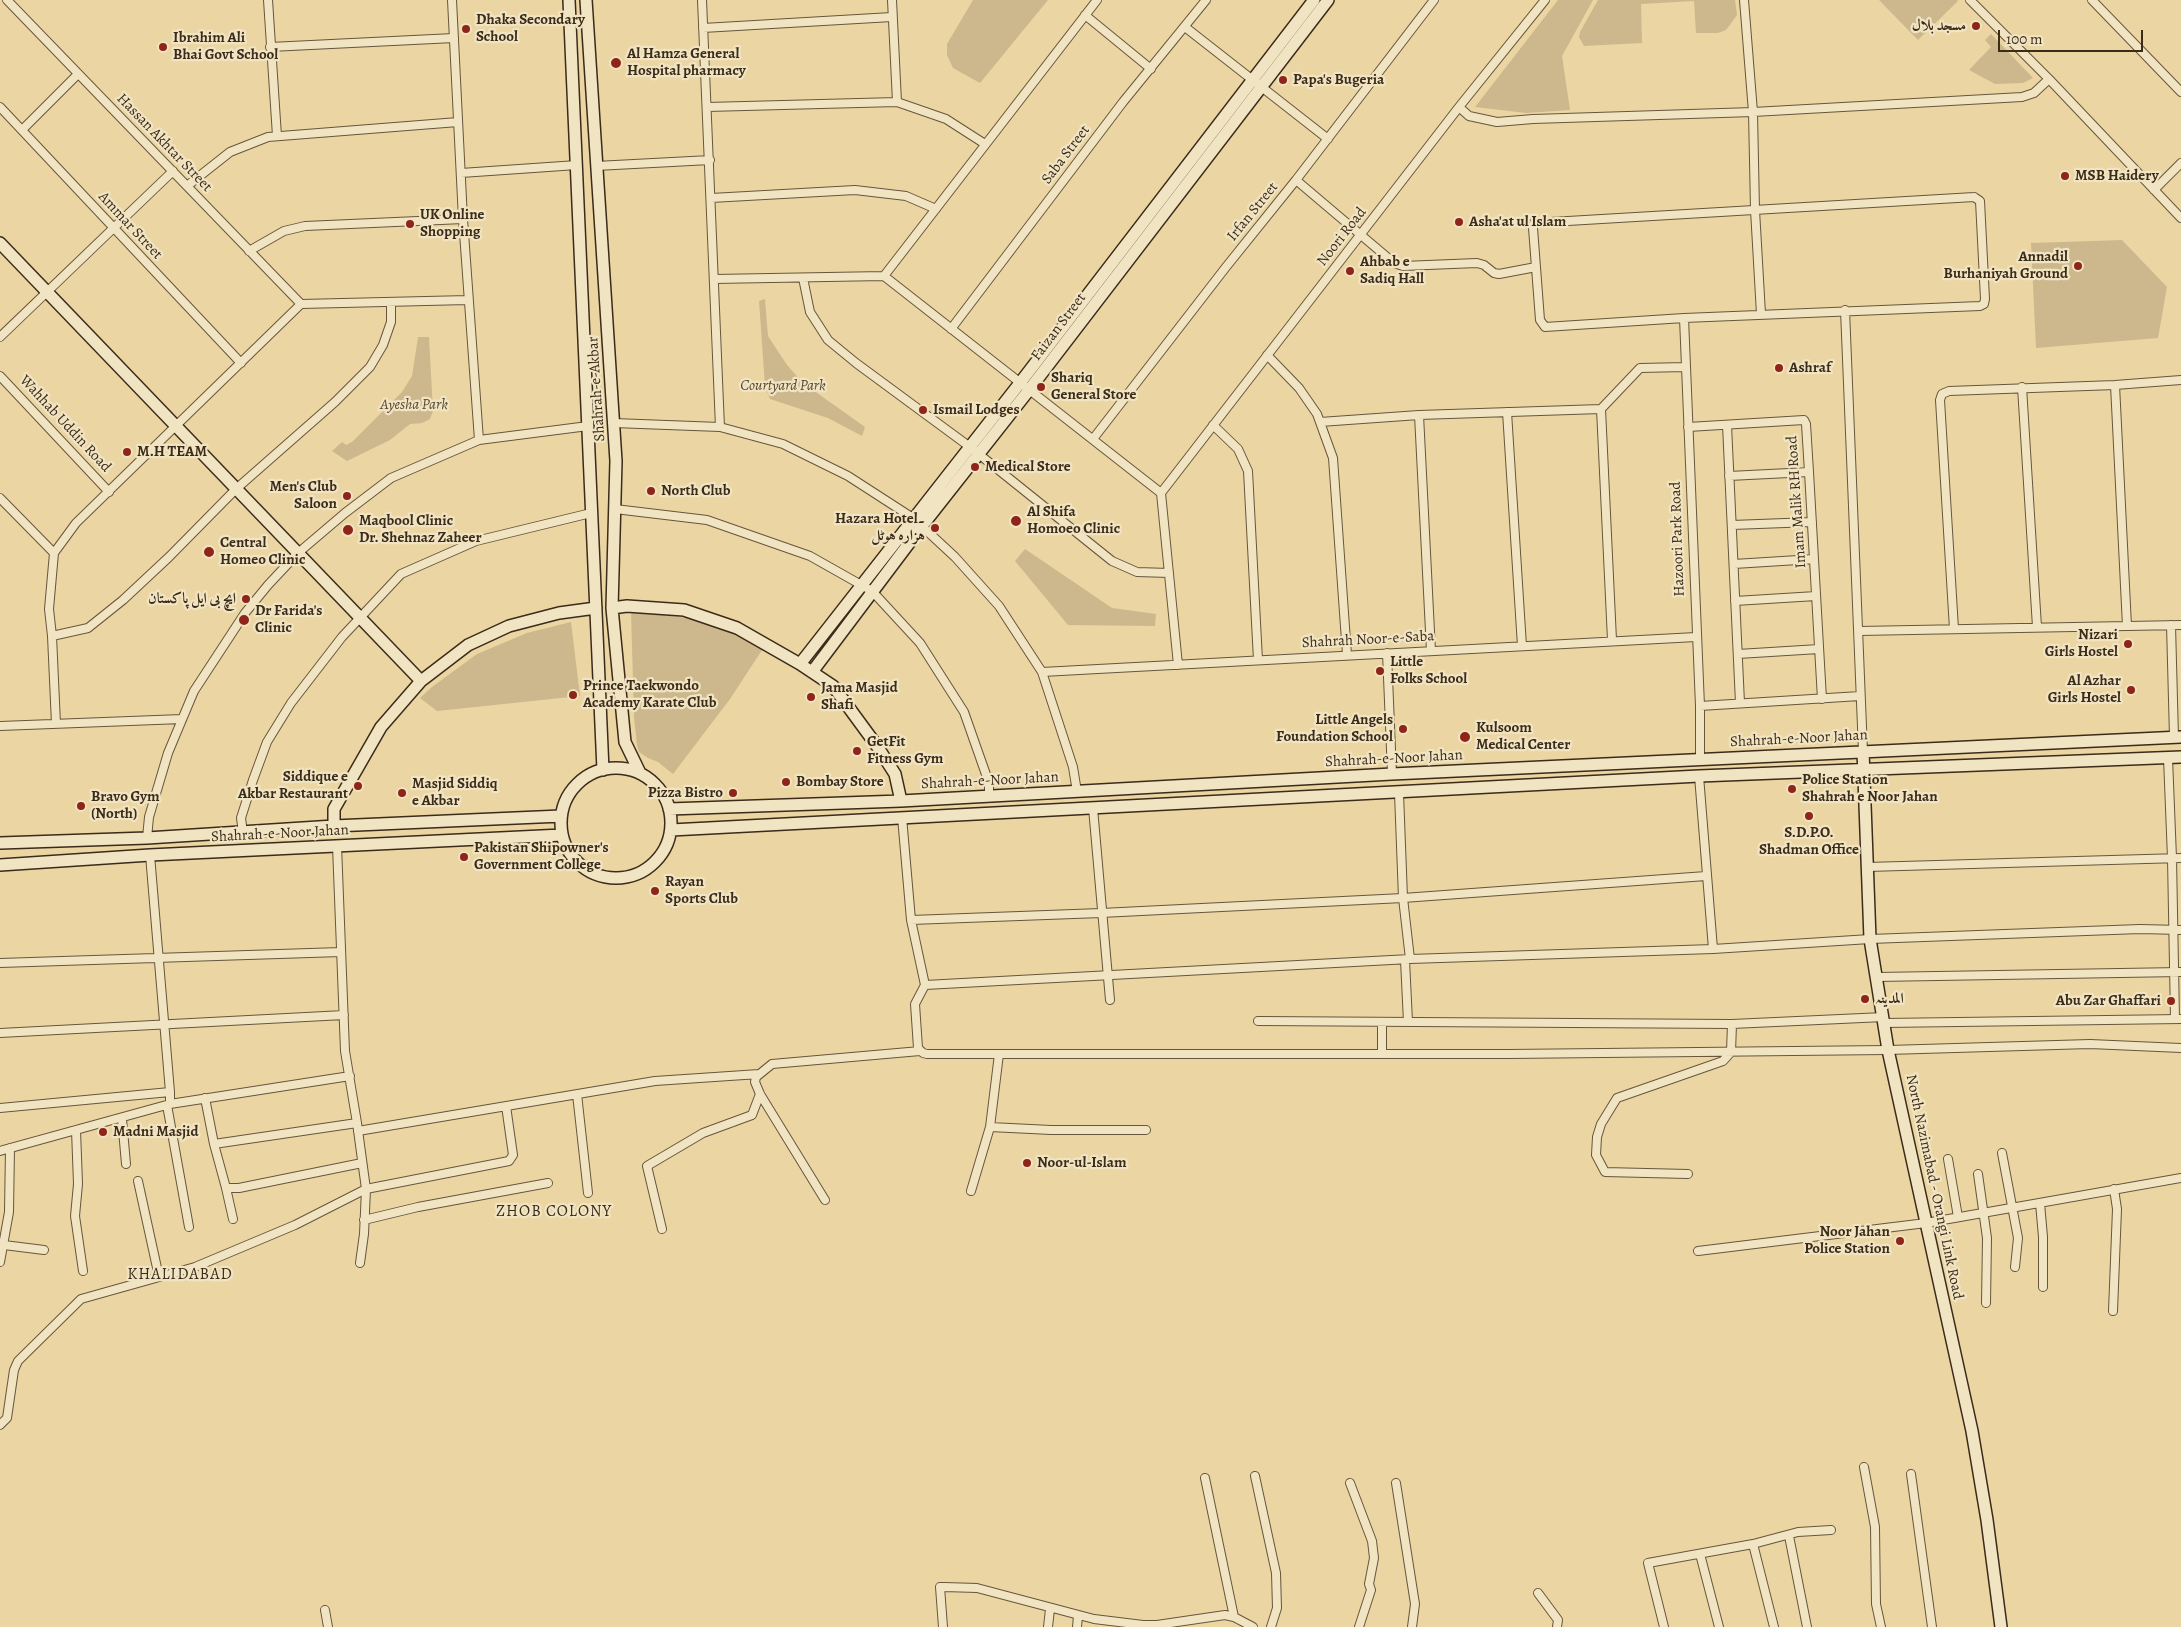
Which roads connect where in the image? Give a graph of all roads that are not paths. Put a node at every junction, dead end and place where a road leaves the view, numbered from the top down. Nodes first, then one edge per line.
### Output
1 (7, 0) edge
2 (268, 0) edge
3 (452, 0) edge
4 (569, 0) edge
5 (586, 0) edge
6 (702, 0) edge
7 (892, 0) edge
8 (1097, 0) edge
9 (1206, 0) edge
10 (1314, 0) edge
11 (1328, 0) edge
12 (1434, 0) edge
13 (1545, 0) edge
14 (1744, 0) edge
15 (1970, 0) edge
16 (2092, 0) edge
17 (892, 16) junction
18 (1085, 16) junction
19 (1185, 27) junction
20 (703, 28) junction
21 (454, 38) junction
22 (270, 47) junction
23 (1151, 69) junction
24 (78, 74) junction
25 (2049, 79) junction
26 (1252, 80) junction
27 (1262, 87) junction
28 (2181, 92) edge
29 (897, 102) junction
30 (0, 107) edge
31 (707, 107) junction
32 (1459, 107) junction
33 (1753, 112) junction
34 (458, 122) junction
35 (22, 130) junction
36 (277, 136) junction
37 (1328, 139) junction
38 (985, 144) junction
39 (710, 160) junction
40 (2181, 163) edge
41 (577, 165) junction
42 (596, 166) junction
43 (172, 172) junction
44 (461, 173) junction
45 (1296, 180) junction
46 (187, 186) junction
47 (2154, 190) junction
48 (711, 198) junction
49 (936, 208) junction
50 (1755, 210) junction
51 (2181, 218) edge
52 (463, 219) junction
53 (114, 229) junction
54 (1360, 236) junction
55 (0, 243) edge
56 (249, 251) junction
57 (1536, 267) junction
58 (884, 276) junction
59 (803, 278) junction
60 (714, 279) junction
61 (47, 292) junction
62 (468, 300) junction
63 (391, 303) junction
64 (301, 304) junction
65 (1845, 310) junction
66 (1761, 314) junction
67 (1684, 318) junction
68 (951, 329) junction
69 (0, 337) edge
70 (1267, 355) junction
71 (241, 363) junction
72 (1686, 367) junction
73 (0, 376) edge
74 (2181, 380) edge
75 (2115, 385) junction
76 (1025, 386) junction
77 (2022, 387) junction
78 (1601, 409) junction
79 (1507, 412) junction
80 (1419, 415) junction
81 (1320, 422) junction
82 (614, 423) junction
83 (1213, 425) junction
84 (176, 426) junction
85 (588, 426) junction
86 (1688, 426) junction
87 (1727, 426) junction
88 (720, 427) junction
89 (479, 440) junction
90 (1093, 440) junction
91 (974, 450) junction
92 (1809, 472) junction
93 (1729, 476) junction
94 (236, 489) junction
95 (109, 492) junction
96 (1161, 493) junction
97 (0, 498) edge
98 (614, 509) junction
99 (591, 513) junction
100 (918, 522) junction
101 (1812, 522) junction
102 (1732, 525) junction
103 (54, 553) junction
104 (298, 553) junction
105 (1814, 559) junction
106 (1734, 564) junction
107 (1169, 573) junction
108 (867, 588) junction
109 (1816, 596) junction
110 (1735, 601) junction
111 (596, 608) junction
112 (612, 608) junction
113 (359, 617) junction
114 (2171, 625) junction
115 (2181, 625) edge
116 (2127, 626) junction
117 (2036, 628) junction
118 (1954, 629) junction
119 (1859, 631) junction
120 (52, 636) junction
121 (1696, 637) junction
122 (1612, 640) junction
123 (1522, 646) junction
124 (1820, 648) junction
125 (1431, 651) junction
126 (1387, 653) junction
127 (1738, 654) junction
128 (1346, 655) junction
129 (1258, 660) junction
130 (800, 664) junction
131 (1178, 664) junction
132 (812, 672) junction
133 (1042, 672) junction
134 (421, 681) junction
135 (1860, 696) junction
136 (1822, 699) junction
137 (1740, 703) junction
138 (1700, 706) junction
139 (182, 719) junction
140 (56, 724) junction
141 (0, 726) edge
142 (2177, 737) edge
143 (1863, 751) junction
144 (2181, 757) edge
145 (2168, 758) junction
146 (1700, 759) junction
147 (1560, 766) junction
148 (1864, 769) junction
149 (603, 770) junction
150 (640, 773) junction
151 (1392, 774) junction
152 (1699, 776) junction
153 (1561, 785) junction
154 (1128, 788) junction
155 (1077, 792) junction
156 (1399, 794) junction
157 (989, 796) junction
158 (901, 801) junction
159 (1129, 806) junction
160 (1093, 808) junction
161 (669, 809) junction
162 (561, 816) junction
163 (902, 817) junction
164 (334, 826) junction
165 (671, 830) junction
166 (243, 833) junction
167 (562, 835) junction
168 (147, 838) junction
169 (0, 843) edge
170 (338, 846) junction
171 (150, 854) junction
172 (2177, 858) edge
173 (0, 865) edge
174 (1867, 866) junction
175 (1706, 876) junction
176 (1403, 898) junction
177 (1101, 913) junction
178 (911, 920) junction
179 (2177, 930) edge
180 (1870, 939) junction
181 (1713, 948) junction
182 (341, 952) junction
183 (158, 957) junction
184 (1407, 959) junction
185 (0, 963) edge
186 (2177, 972) edge
187 (1108, 975) junction
188 (1876, 976) junction
189 (925, 985) junction
190 (1110, 1000) dead end
191 (344, 1015) junction
192 (2178, 1019) edge
193 (1884, 1020) junction
194 (1258, 1021) dead end
195 (1382, 1022) junction
196 (1408, 1022) junction
197 (1732, 1024) junction
198 (163, 1025) junction
199 (0, 1033) edge
200 (2181, 1048) edge
201 (1888, 1050) junction
202 (920, 1051) junction
203 (1731, 1052) junction
204 (999, 1054) junction
205 (1382, 1054) junction
206 (759, 1074) junction
207 (350, 1076) junction
208 (170, 1092) junction
209 (577, 1094) junction
210 (760, 1094) junction
211 (205, 1098) junction
212 (168, 1105) junction
213 (506, 1106) junction
214 (0, 1108) edge
215 (122, 1119) junction
216 (358, 1127) junction
217 (990, 1127) junction
218 (76, 1130) junction
219 (1146, 1130) dead end
220 (214, 1144) junction
221 (10, 1148) junction
222 (0, 1150) edge
223 (2002, 1153) dead end
224 (1948, 1159) dead end
225 (362, 1163) junction
226 (126, 1164) dead end
227 (1688, 1174) dead end
228 (1978, 1174) dead end
229 (2181, 1178) edge
230 (138, 1181) dead end
231 (548, 1183) dead end
232 (226, 1188) junction
233 (2114, 1189) junction
234 (366, 1190) junction
235 (971, 1191) dead end
236 (588, 1193) dead end
237 (825, 1200) dead end
238 (2040, 1203) junction
239 (2013, 1207) junction
240 (1982, 1213) junction
241 (1958, 1217) junction
242 (233, 1220) dead end
243 (364, 1220) junction
244 (1926, 1223) junction
245 (189, 1228) dead end
246 (662, 1228) dead end
247 (4, 1246) junction
248 (44, 1250) dead end
249 (1698, 1251) dead end
250 (0, 1262) edge
251 (360, 1263) dead end
252 (2015, 1267) dead end
253 (83, 1271) dead end
254 (159, 1278) junction
255 (2043, 1287) dead end
256 (1986, 1304) dead end
257 (2113, 1311) dead end
258 (0, 1425) edge
259 (1864, 1467) dead end
260 (1911, 1474) dead end
261 (1255, 1476) dead end
262 (1205, 1478) dead end
263 (1396, 1483) dead end
264 (1350, 1484) dead end
265 (1831, 1530) dead end
266 (1789, 1536) junction
267 (1753, 1544) junction
268 (1700, 1554) junction
269 (1538, 1593) dead end
270 (1050, 1609) junction
271 (325, 1610) dead end
272 (1078, 1616) junction
273 (1234, 1617) junction
274 (1133, 1625) edge
275 (1178, 1625) edge
276 (328, 1627) edge
277 (943, 1627) edge
278 (1048, 1627) edge
279 (1077, 1627) edge
280 (1253, 1627) edge
281 (1271, 1627) edge
282 (1359, 1627) edge
283 (1412, 1627) edge
284 (1557, 1627) edge
285 (1664, 1627) edge
286 (1719, 1627) edge
287 (1774, 1627) edge
288 (1807, 1627) edge
289 (1881, 1627) edge
290 (1932, 1627) edge
291 (2002, 1627) edge

1 - 24 street, Hassan Akhtar Street
2 - 22 street
3 - 21 street
4 - 41 main road, Shahrah-e-Akbar
5 - 42 main road, Shahrah-e-Akbar
6 - 20 street
7 - 17 street
8 - 18 street
9 - 19 street, Saba Street
10 - 26 main road, Faizan Street
11 - 27 main road, Faizan Street
12 - 37 street, Irfan Street
13 - 32 street, Noori Road
14 - 33 street
15 - 25 street
16 - 28 street
17 - 20 street
17 - 29 street
18 - 23 street
18 - 38 street
19 - 23 street, Saba Street
19 - 26 street
20 - 31 street
21 - 22 street
21 - 34 street
22 - 36 street
23 - 68 street, Saba Street
24 - 35 street
24 - 43 street, Hassan Akhtar Street
25 - 33 street
25 - 47 street
26 - 27 street
26 - 76 main road, Faizan Street
27 - 37 street
27 - 76 main road, Faizan Street
29 - 31 street
29 - 38 street
30 - 35 street, Ammar Street
31 - 39 street
32 - 33 street
32 - 54 street, Noori Road
33 - 50 street
34 - 36 street
34 - 44 street
35 - 53 street, Ammar Street
36 - 46 street
37 - 45 street, Irfan Street
38 - 49 street
39 - 42 street
39 - 48 street
40 - 47 street
41 - 44 street
41 - 85 main road, Shahrah-e-Akbar
42 - 82 main road, Shahrah-e-Akbar
43 - 46 street, Hassan Akhtar Street
43 - 53 street
44 - 52 street
45 - 54 street
45 - 90 street, Irfan Street
46 - 56 street, Hassan Akhtar Street
47 - 51 street
48 - 49 street
48 - 60 street
49 - 58 street
50 - 57 street
50 - 65 street
50 - 66 street
52 - 56 street
52 - 62 street
53 - 61 street
53 - 71 street, Ammar Street
54 - 57 street
54 - 70 street, Noori Road
55 - 61 main road
56 - 64 street, Hassan Akhtar Street
57 - 67 street
58 - 59 street
58 - 68 street
59 - 60 street
59 - 91 street
60 - 88 street
61 - 69 street
61 - 84 main road
62 - 63 street
62 - 89 street
63 - 64 street
63 - 94 street
64 - 71 street
65 - 66 street
65 - 119 street
66 - 67 street
67 - 72 street, Hazoori Park Road
68 - 76 street
70 - 81 street
70 - 83 street, Noori Road
71 - 84 street
72 - 78 street
72 - 86 street, Hazoori Park Road
73 - 95 street, Wahhab Uddin Road
74 - 75 street
75 - 77 street
75 - 116 street
76 - 90 street
76 - 91 main road, Faizan Street
77 - 117 street
77 - 118 street
78 - 79 street
78 - 122 street
79 - 80 street
79 - 123 street
80 - 81 street
80 - 125 street
81 - 128 street
82 - 88 street
82 - 98 main road, Shahrah-e-Akbar
83 - 96 street, Noori Road
83 - 129 street
84 - 94 main road
84 - 95 street
85 - 89 street
85 - 99 main road, Shahrah-e-Akbar
86 - 87 street, Imam Malik RH Road
86 - 121 street, Hazoori Park Road
87 - 92 street, Imam Malik RH Road
87 - 93 street
88 - 100 street
89 - 104 street
90 - 96 street
91 - 100 main road, Faizan Street
91 - 107 street
92 - 93 street
92 - 101 street, Imam Malik RH Road
93 - 102 street
94 - 104 main road
94 - 120 street
95 - 103 street
96 - 107 street
97 - 103 street
98 - 108 street
98 - 112 main road, Shahrah-e-Akbar
99 - 111 main road, Shahrah-e-Akbar
99 - 113 street
100 - 108 main road, Faizan Street
100 - 133 street
101 - 102 street
101 - 105 street, Imam Malik RH Road
102 - 106 street
103 - 120 street
104 - 113 main road
104 - 139 street
105 - 106 street
105 - 109 street, Imam Malik RH Road
106 - 110 street
107 - 131 street
108 - 130 main road, Faizan Street
108 - 132 main road, Faizan Street
108 - 157 street
109 - 110 street
109 - 124 street, Imam Malik RH Road
110 - 127 street
111 - 134 main road
111 - 149 main road, Shahrah-e-Akbar
112 - 130 main road
112 - 150 main road, Shahrah-e-Akbar
113 - 134 main road
113 - 166 street
114 - 115 street
114 - 116 street
114 - 142 street
116 - 117 street
117 - 118 street
118 - 119 street
119 - 135 street
120 - 140 street
121 - 122 street, Shahrah Noor-e-Saba
121 - 138 street, Hazoori Park Road
122 - 123 street, Shahrah Noor-e-Saba
123 - 125 street, Shahrah Noor-e-Saba
124 - 127 street
124 - 136 street, Imam Malik RH Road
125 - 126 street, Shahrah Noor-e-Saba
126 - 128 street, Shahrah Noor-e-Saba
126 - 151 street
127 - 137 street
128 - 129 street, Shahrah Noor-e-Saba
129 - 131 street, Shahrah Noor-e-Saba
130 - 132 main road
131 - 133 street, Shahrah Noor-e-Saba
132 - 158 main road
133 - 155 street
134 - 164 main road
135 - 136 street
135 - 143 street
136 - 137 street
137 - 138 street
138 - 146 street, Hazoori Park Road
139 - 140 street
139 - 168 street
140 - 141 street
142 - 143 main road, Shahrah-e-Noor Jahan
143 - 146 main road, Shahrah-e-Noor Jahan
143 - 148 main road, North Nazimabad - Orangi Link Road
144 - 145 main road, Shahrah-e-Noor Jahan
145 - 148 main road, Shahrah-e-Noor Jahan
145 - 172 street
146 - 147 main road, Shahrah-e-Noor Jahan
147 - 151 main road, Shahrah-e-Noor Jahan
147 - 153 main road
148 - 152 main road, Shahrah-e-Noor Jahan
148 - 174 main road, North Nazimabad - Orangi Link Road
149 - 150 main road
149 - 162 main road
150 - 161 main road
151 - 154 main road, Shahrah-e-Noor Jahan
152 - 153 main road, Shahrah-e-Noor Jahan
152 - 175 street
153 - 156 main road, Shahrah-e-Noor Jahan
154 - 155 main road, Shahrah-e-Noor Jahan
154 - 159 main road
155 - 157 main road, Shahrah-e-Noor Jahan
156 - 159 main road, Shahrah-e-Noor Jahan
156 - 176 street
157 - 158 main road, Shahrah-e-Noor Jahan
158 - 161 main road, Shahrah-e-Noor Jahan
159 - 160 main road, Shahrah-e-Noor Jahan
160 - 163 main road, Shahrah-e-Noor Jahan
160 - 177 street
161 - 165 main road
162 - 164 main road, Shahrah-e-Noor Jahan
162 - 167 main road
163 - 165 main road, Shahrah-e-Noor Jahan
163 - 178 street
164 - 166 main road, Shahrah-e-Noor Jahan
165 - 167 main road
166 - 168 main road, Shahrah-e-Noor Jahan
167 - 170 main road, Shahrah-e-Noor Jahan
168 - 169 main road, Shahrah-e-Noor Jahan
170 - 171 main road, Shahrah-e-Noor Jahan
170 - 182 street
171 - 173 main road, Shahrah-e-Noor Jahan
171 - 183 street
172 - 174 street
172 - 179 street
174 - 180 main road, North Nazimabad - Orangi Link Road
175 - 176 street
175 - 181 street
176 - 177 street
176 - 184 street
177 - 178 street
177 - 187 street
178 - 189 street
179 - 180 street
179 - 186 street
180 - 181 street
180 - 188 main road, North Nazimabad - Orangi Link Road
181 - 184 street
182 - 183 street
182 - 191 street
183 - 185 street
183 - 198 street
184 - 187 street
184 - 196 street
186 - 188 street
186 - 192 street
187 - 189 street
187 - 190 street
188 - 193 main road, North Nazimabad - Orangi Link Road
189 - 202 street
191 - 198 street
191 - 207 street
192 - 193 street
193 - 197 street
193 - 201 main road, North Nazimabad - Orangi Link Road
194 - 195 street
195 - 196 street
195 - 205 street
196 - 197 street
197 - 203 street
198 - 199 street
198 - 208 street
200 - 201 street
201 - 203 street
201 - 244 main road, North Nazimabad - Orangi Link Road
202 - 204 street
202 - 206 street
203 - 205 street
203 - 227 street
204 - 205 street
204 - 217 street
206 - 209 street
206 - 210 street
207 - 211 street
207 - 216 street
208 - 212 street
208 - 214 street
209 - 213 street
209 - 236 street
210 - 237 street
210 - 246 street
211 - 212 street
211 - 220 street
212 - 215 street
212 - 245 street
213 - 216 street
213 - 234 street
215 - 218 street
215 - 226 street
216 - 220 street
216 - 225 street
217 - 219 street
217 - 235 street
218 - 221 street
218 - 253 street
220 - 232 street
221 - 222 street
221 - 247 street
223 - 239 street
224 - 241 street
225 - 232 street
225 - 234 street
228 - 240 street
229 - 233 street
230 - 254 street
231 - 243 street
232 - 242 street
233 - 238 street
233 - 257 street
234 - 243 street
234 - 254 street
238 - 239 street
238 - 255 street
239 - 240 street
239 - 252 street
240 - 241 street
240 - 256 street
241 - 244 street
243 - 251 street
244 - 249 street
244 - 291 main road, North Nazimabad - Orangi Link Road
247 - 248 street
247 - 250 street
254 - 258 street
259 - 289 street
260 - 290 street
261 - 281 street
262 - 273 street
263 - 283 street
264 - 282 street
265 - 266 street
266 - 267 street
266 - 288 street
267 - 268 street
267 - 287 street
268 - 285 street
268 - 286 street
269 - 284 street
270 - 272 street
270 - 277 street
270 - 278 street
271 - 276 street
272 - 274 street
272 - 279 street
273 - 275 street
273 - 280 street
274 - 275 street

